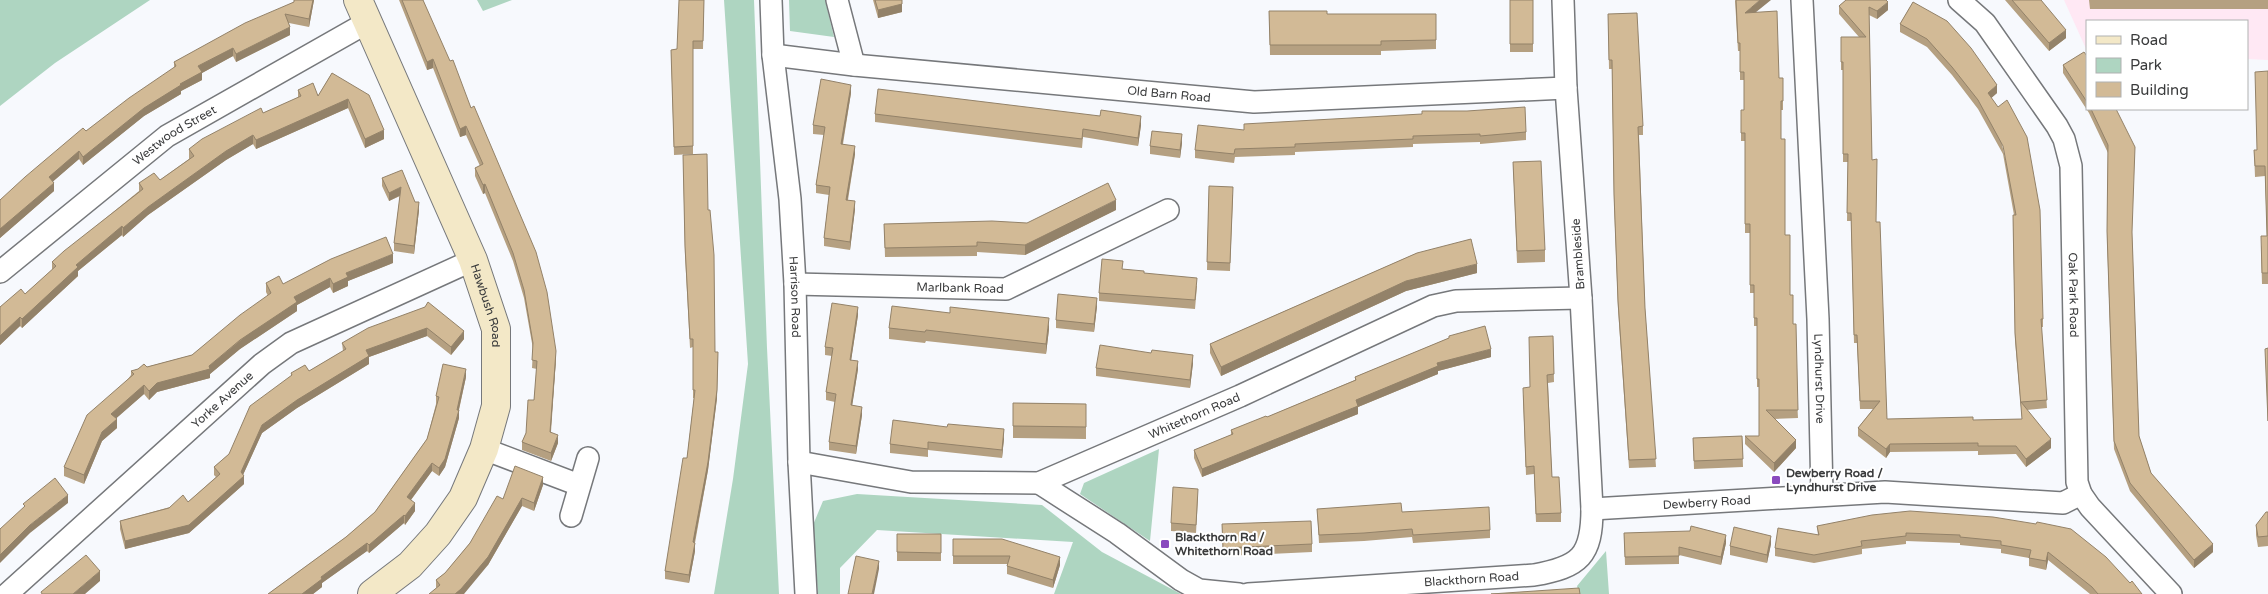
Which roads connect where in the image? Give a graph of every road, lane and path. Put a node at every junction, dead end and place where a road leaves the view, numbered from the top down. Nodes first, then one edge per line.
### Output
1 (771, 0) edge
2 (837, 0) edge
3 (1563, 0) edge
4 (1802, 0) edge
5 (1959, 0) edge
6 (363, 11) edge
7 (773, 55) junction
8 (854, 66) junction
9 (1566, 88) junction
10 (1168, 210) dead end
11 (474, 260) junction
12 (0, 272) edge
13 (795, 284) junction
14 (1581, 298) junction
15 (484, 449) junction
16 (588, 458) dead end
17 (799, 462) junction
18 (1039, 483) junction
19 (578, 485) junction
20 (2081, 494) junction
21 (1822, 495) junction
22 (1592, 509) junction
23 (571, 516) dead end
24 (7, 594) edge
25 (372, 594) edge
26 (806, 594) edge
27 (1240, 594) edge
28 (1248, 594) edge
29 (2170, 594) edge

1 - 7 street, Harrison Road
2 - 8 street
3 - 9 street, Brambleside
4 - 21 street, Lyndhurst Drive
5 - 20 street, Oak Park Road
6 - 11 street, Hawbush Road
6 - 12 street, Westwood Street
7 - 8 street, Old Barn Road
7 - 13 street, Harrison Road
8 - 9 street, Old Barn Road
9 - 14 street, Brambleside
10 - 13 street, Marlbank Road
11 - 15 street, Hawbush Road
11 - 24 street, Yorke Avenue
13 - 17 street, Harrison Road
14 - 18 street, Whitethorn Road
14 - 22 street, Brambleside
15 - 19 street
15 - 25 street, Hawbush Road
16 - 19 street
17 - 18 street, Whitethorn Road
17 - 26 street, Harrison Road
18 - 27 street
19 - 23 street
20 - 21 street
20 - 29 street, Oak Park Road
21 - 22 street, Dewberry Road
22 - 28 street, Blackthorn Road

